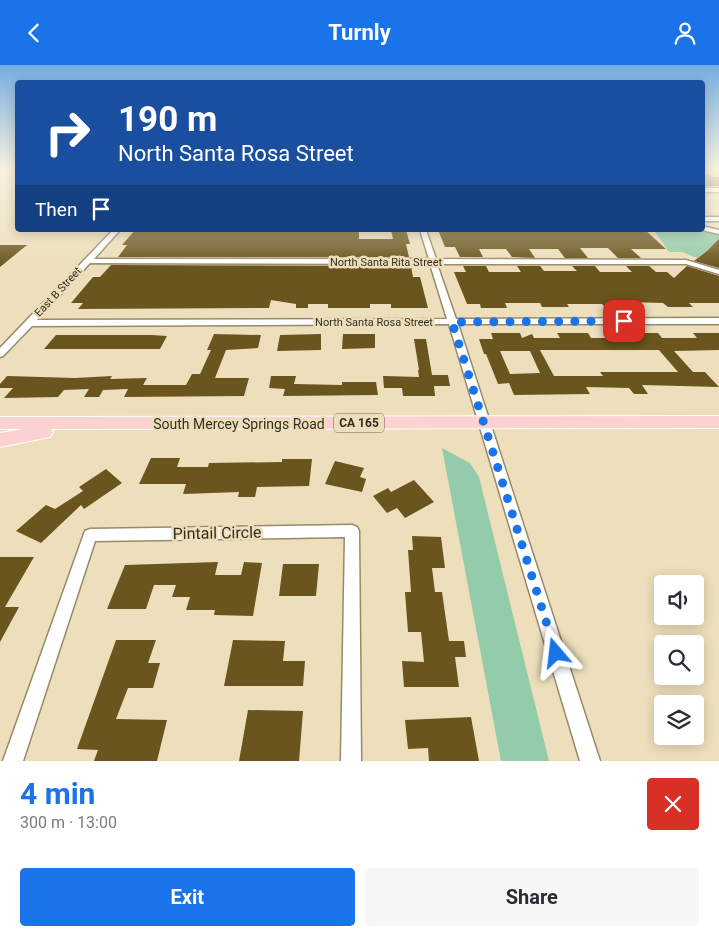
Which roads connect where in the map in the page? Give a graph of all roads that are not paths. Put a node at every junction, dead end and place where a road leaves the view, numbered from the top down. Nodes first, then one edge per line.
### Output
1 (705, 219) edge
2 (719, 219) edge
3 (705, 229) edge
4 (115, 232) edge
5 (424, 232) edge
6 (719, 233) edge
7 (87, 261) junction
8 (433, 262) junction
9 (719, 272) edge
10 (719, 321) edge
11 (452, 322) junction
12 (29, 323) junction
13 (0, 354) edge
14 (719, 422) edge
15 (0, 423) edge
16 (485, 423) junction
17 (82, 425) junction
18 (0, 440) edge
19 (14, 761) edge
20 (351, 761) edge
21 (590, 761) edge

1 - 2 street
3 - 6 street
4 - 7 street, East B Street
5 - 8 street
7 - 8 street, North Santa Rita Street
7 - 12 street, East B Street
8 - 9 street, North Santa Rita Street
8 - 11 street
10 - 11 street, North Santa Rosa Street
11 - 12 street, North Santa Rosa Street
11 - 16 street
12 - 13 street, East B Street
14 - 16 main road, South Mercey Springs Road / CA 165
15 - 17 main road, South Mercey Springs Road / CA 165
16 - 17 main road, South Mercey Springs Road / CA 165
16 - 21 street
17 - 18 main road
19 - 20 street, Pintail Circle

